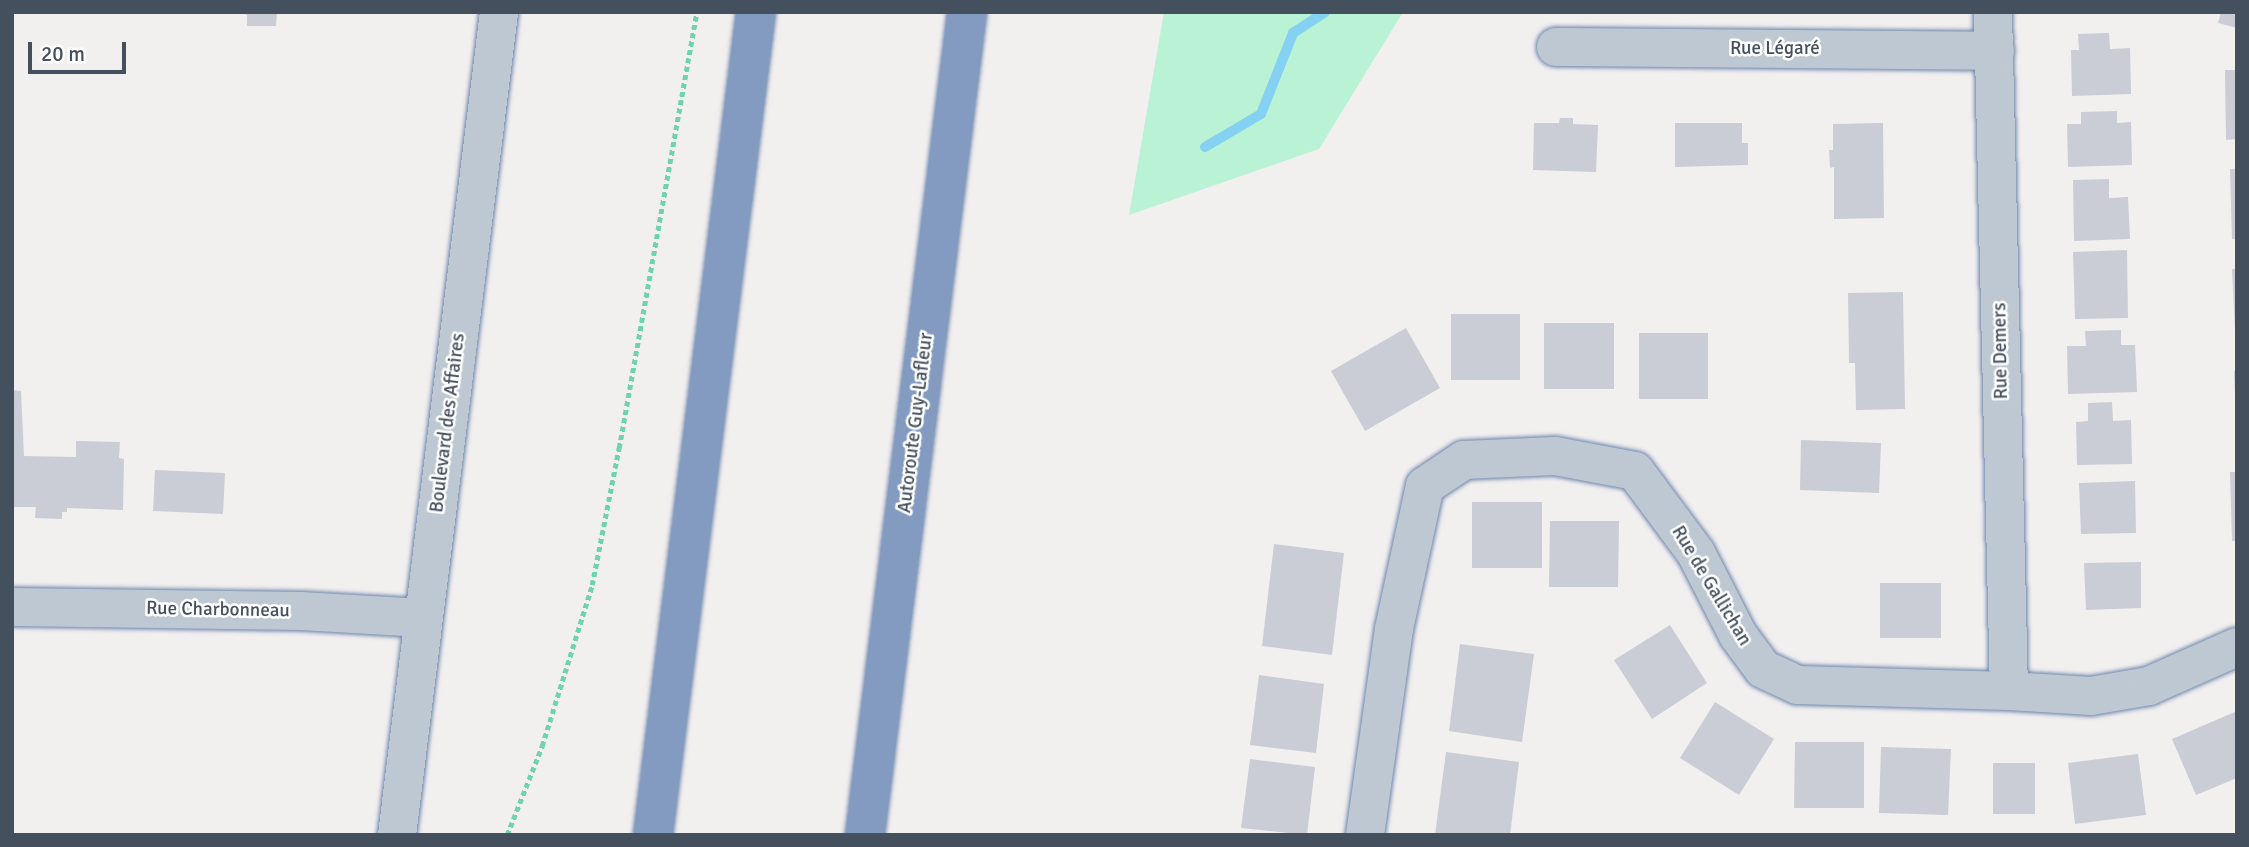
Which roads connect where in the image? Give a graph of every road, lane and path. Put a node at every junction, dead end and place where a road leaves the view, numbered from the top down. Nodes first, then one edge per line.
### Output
1 (499, 12) edge
2 (697, 12) edge
3 (756, 12) edge
4 (967, 12) edge
5 (1993, 12) edge
6 (1556, 47) dead end
7 (1995, 51) junction
8 (12, 607) edge
9 (423, 618) junction
10 (2237, 648) edge
11 (2009, 691) junction
12 (397, 835) edge
13 (507, 835) edge
14 (653, 835) edge
15 (865, 835) edge
16 (1365, 835) edge

1 - 9 street, Boulevard des Affaires
2 - 13 path
3 - 14 highway
4 - 15 highway, Autoroute Guy-Lafleur
5 - 7 street, Rue Demers
6 - 7 street, Rue Légaré
7 - 11 street, Rue Demers
8 - 9 street, Rue Charbonneau
9 - 12 street, Boulevard des Affaires
10 - 11 street, Rue de Gallichan
11 - 16 street, Rue de Gallichan

